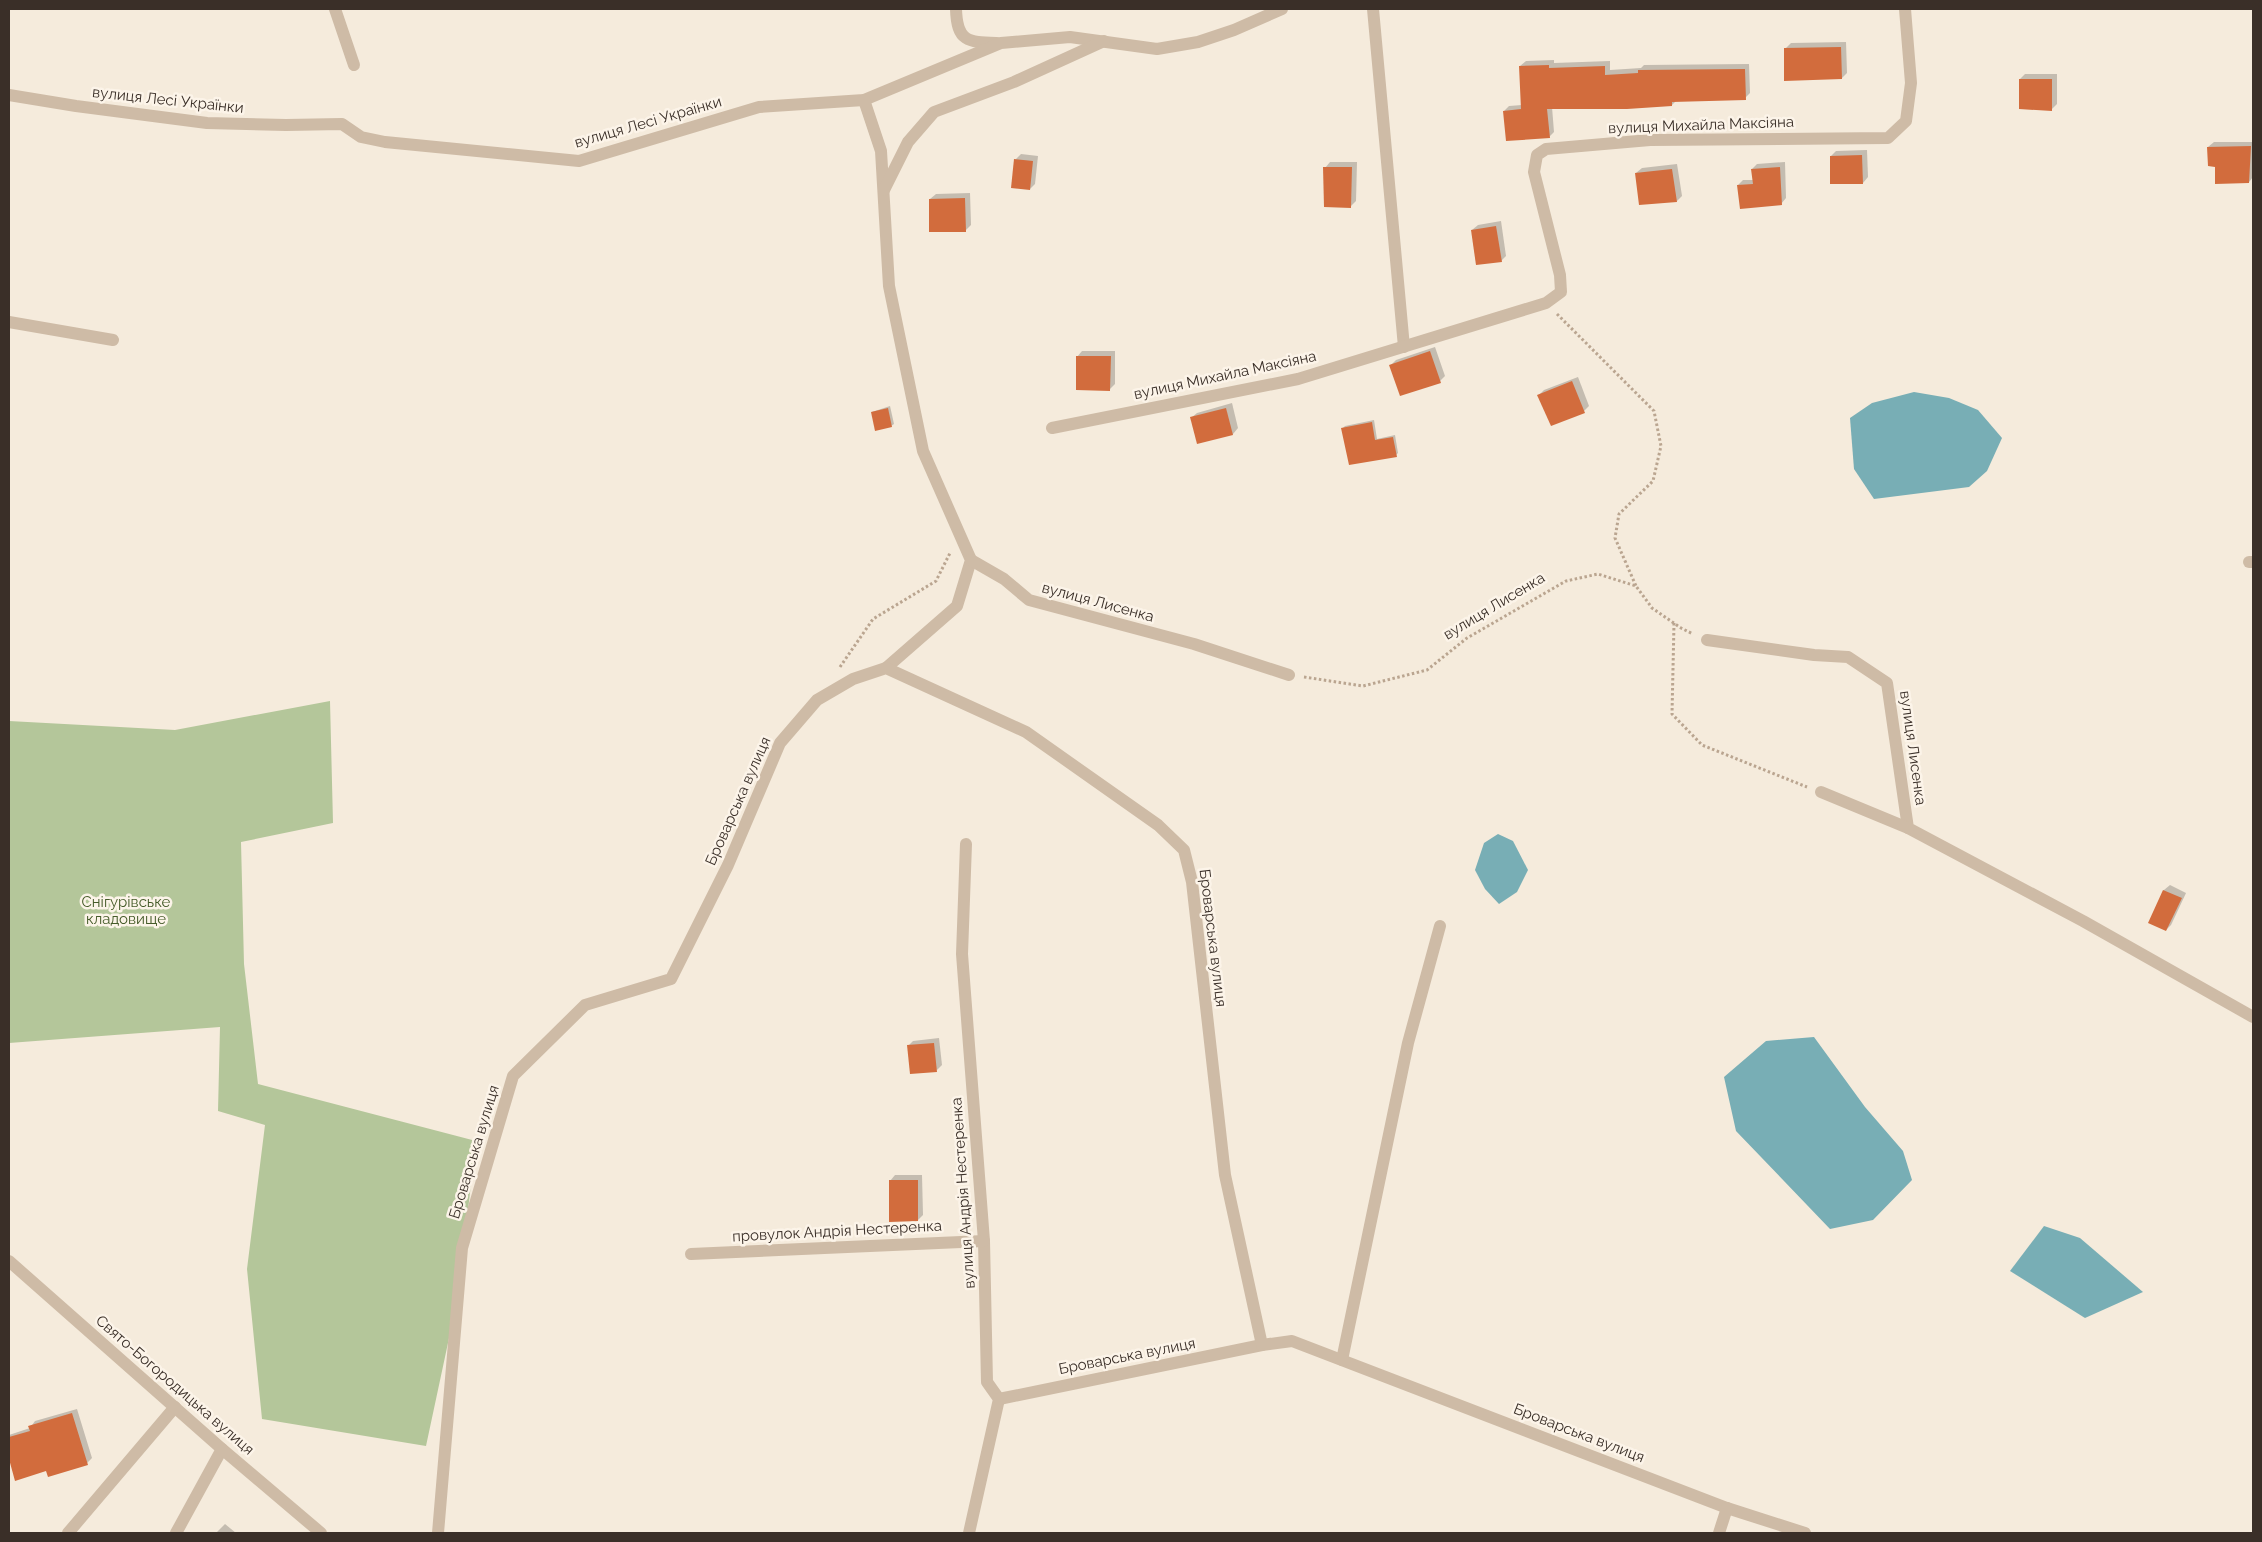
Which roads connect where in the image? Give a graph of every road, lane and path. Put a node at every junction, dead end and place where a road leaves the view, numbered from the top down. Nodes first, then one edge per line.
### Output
1 (335, 9) edge
2 (956, 9) edge
3 (1282, 9) edge
4 (1373, 9) edge
5 (1905, 9) edge
6 (1104, 42) junction
7 (1001, 43) junction
8 (354, 65) dead end
9 (9, 95) edge
10 (864, 100) junction
11 (883, 192) junction
12 (1546, 302) junction
13 (9, 322) edge
14 (113, 340) dead end
15 (1404, 347) junction
16 (1052, 428) dead end
17 (958, 535) junction
18 (971, 560) junction
19 (1636, 586) junction
20 (1674, 623) junction
21 (1707, 640) joint
22 (839, 668) dead end
23 (886, 668) junction
24 (1289, 675) joint
25 (1821, 792) joint
26 (1908, 828) junction
27 (966, 844) dead end
28 (1440, 926) dead end
29 (2253, 1017) edge
30 (984, 1241) junction
31 (691, 1254) dead end
32 (9, 1261) edge
33 (1262, 1346) junction
34 (1342, 1360) junction
35 (999, 1398) junction
36 (175, 1407) junction
37 (222, 1449) junction
38 (1727, 1508) junction
39 (68, 1533) edge
40 (176, 1533) edge
41 (321, 1533) edge
42 (438, 1533) edge
43 (969, 1533) edge
44 (1719, 1533) edge
45 (1805, 1533) edge

1 - 8 street
2 - 7 street
3 - 6 street, вулиця Лесі Українки
4 - 15 street
5 - 12 street, вулиця Михайла Максіяна
6 - 7 street, вулиця Лесі Українки
6 - 11 street
7 - 10 street, вулиця Лесі Українки
9 - 10 street, вулиця Лесі Українки
10 - 11 street
11 - 17 street
12 - 15 street, вулиця Михайла Максіяна
12 - 19 path
13 - 14 street
15 - 16 street, вулиця Михайла Максіяна
17 - 18 street
17 - 22 path
18 - 23 street
18 - 24 street, вулиця Лисенка
19 - 20 path
19 - 24 path, вулиця Лисенка
20 - 21 path
20 - 25 path
21 - 26 street, вулиця Лисенка
23 - 33 street, Броварська вулиця
23 - 42 street, Броварська вулиця
25 - 26 street, вулиця Лисенка
26 - 29 street, вулиця Лисенка
27 - 30 street, вулиця Андрія Нестеренка
28 - 34 street
30 - 31 street, провулок Андрія Нестеренка
30 - 35 street, вулиця Андрія Нестеренка
32 - 36 street, Свято-Богородицька вулиця
33 - 34 street, Броварська вулиця
33 - 35 street, Броварська вулиця
34 - 38 street, Броварська вулиця
35 - 43 street
36 - 37 street, Свято-Богородицька вулиця
36 - 39 street
37 - 40 street
37 - 41 street, Свято-Богородицька вулиця
38 - 44 street
38 - 45 street, Броварська вулиця

